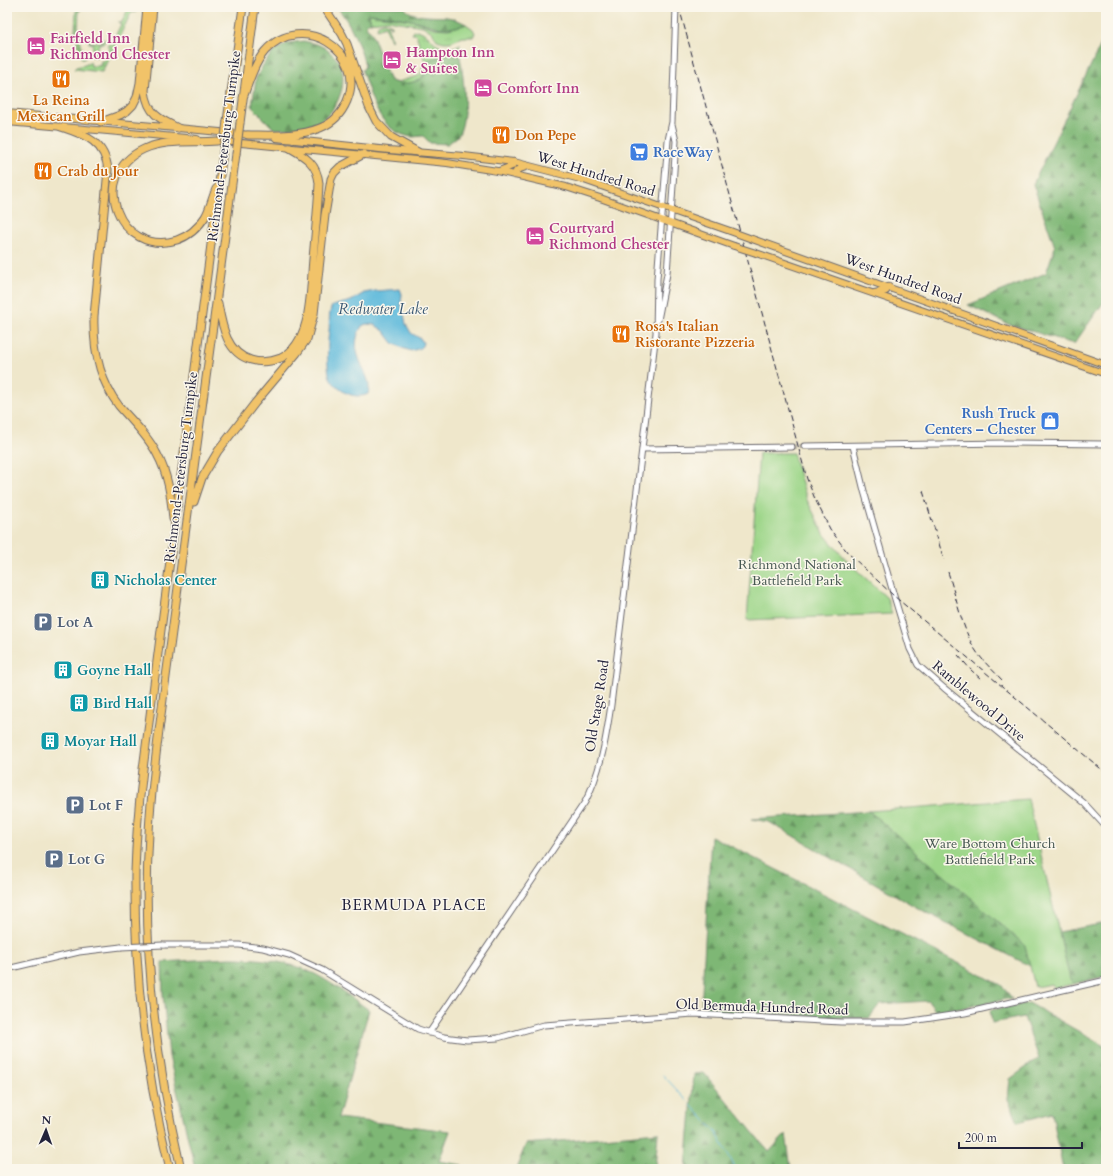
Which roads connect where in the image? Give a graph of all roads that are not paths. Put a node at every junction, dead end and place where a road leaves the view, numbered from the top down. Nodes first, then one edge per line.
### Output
1 (147, 7) edge
2 (153, 7) edge
3 (242, 7) edge
4 (255, 7) edge
5 (324, 7) edge
6 (676, 7) edge
7 (243, 98) junction
8 (7, 113) edge
9 (40, 116) junction
10 (7, 118) edge
11 (7, 122) edge
12 (101, 122) junction
13 (672, 122) junction
14 (61, 127) junction
15 (178, 128) junction
16 (248, 135) junction
17 (217, 141) junction
18 (290, 148) junction
19 (418, 152) junction
20 (364, 154) junction
21 (514, 162) junction
22 (531, 166) junction
23 (497, 171) junction
24 (514, 174) junction
25 (220, 177) junction
26 (663, 208) junction
27 (671, 210) junction
28 (662, 220) junction
29 (670, 223) junction
30 (889, 287) junction
31 (904, 292) junction
32 (872, 293) junction
33 (217, 297) junction
34 (887, 298) junction
35 (656, 333) junction
36 (1106, 365) edge
37 (1106, 374) edge
38 (1106, 444) edge
39 (792, 446) tunnel mouth
40 (804, 446) tunnel mouth
41 (853, 446) junction
42 (642, 449) junction
43 (188, 521) junction
44 (174, 534) junction
45 (1106, 826) edge
46 (7, 969) edge
47 (1106, 980) edge
48 (429, 1033) junction
49 (170, 1169) edge
50 (181, 1169) edge

1 - 12 highway
2 - 15 highway
3 - 25 highway, Richmond-Petersburg Turnpike, bridge
4 - 7 highway, Richmond-Petersburg Turnpike
5 - 19 highway
6 - 13 street, Old Stage Road
7 - 16 highway
7 - 33 highway, Richmond-Petersburg Turnpike, bridge
8 - 9 main road, West Hundred Road
9 - 10 main road
9 - 12 main road, West Hundred Road
11 - 14 main road, West Hundred Road
12 - 15 main road, West Hundred Road
13 - 26 street, Old Stage Road
13 - 27 street, Old Stage Road
14 - 17 main road, West Hundred Road
14 - 44 highway
15 - 16 main road, West Hundred Road
16 - 19 main road, West Hundred Road
17 - 18 main road, West Hundred Road
17 - 25 highway
18 - 20 main road, West Hundred Road
18 - 33 highway
19 - 21 main road, West Hundred Road
20 - 23 main road, West Hundred Road
20 - 43 highway
21 - 22 main road, West Hundred Road
21 - 23 main road
22 - 24 main road
22 - 26 main road, West Hundred Road
23 - 24 main road, West Hundred Road
24 - 28 main road, West Hundred Road
25 - 44 highway, Richmond-Petersburg Turnpike
26 - 27 main road, West Hundred Road
26 - 28 street, Old Stage Road
27 - 29 street, Old Stage Road
27 - 30 main road, West Hundred Road, bridge
28 - 29 main road, West Hundred Road
28 - 35 street, Old Stage Road
29 - 32 main road, West Hundred Road, bridge
29 - 35 street, Old Stage Road
30 - 31 main road, West Hundred Road
30 - 32 main road
31 - 34 main road
31 - 36 main road, West Hundred Road
32 - 34 main road, West Hundred Road
33 - 43 highway, Richmond-Petersburg Turnpike
34 - 37 main road, West Hundred Road
35 - 42 street, Old Stage Road
38 - 41 street
39 - 42 street
40 - 41 street
41 - 45 street, Ramblewood Drive
42 - 48 street, Old Stage Road
43 - 50 highway, Richmond-Petersburg Turnpike
44 - 49 highway, Richmond-Petersburg Turnpike
46 - 48 street, Old Bermuda Hundred Road, bridge
47 - 48 street, Old Bermuda Hundred Road

